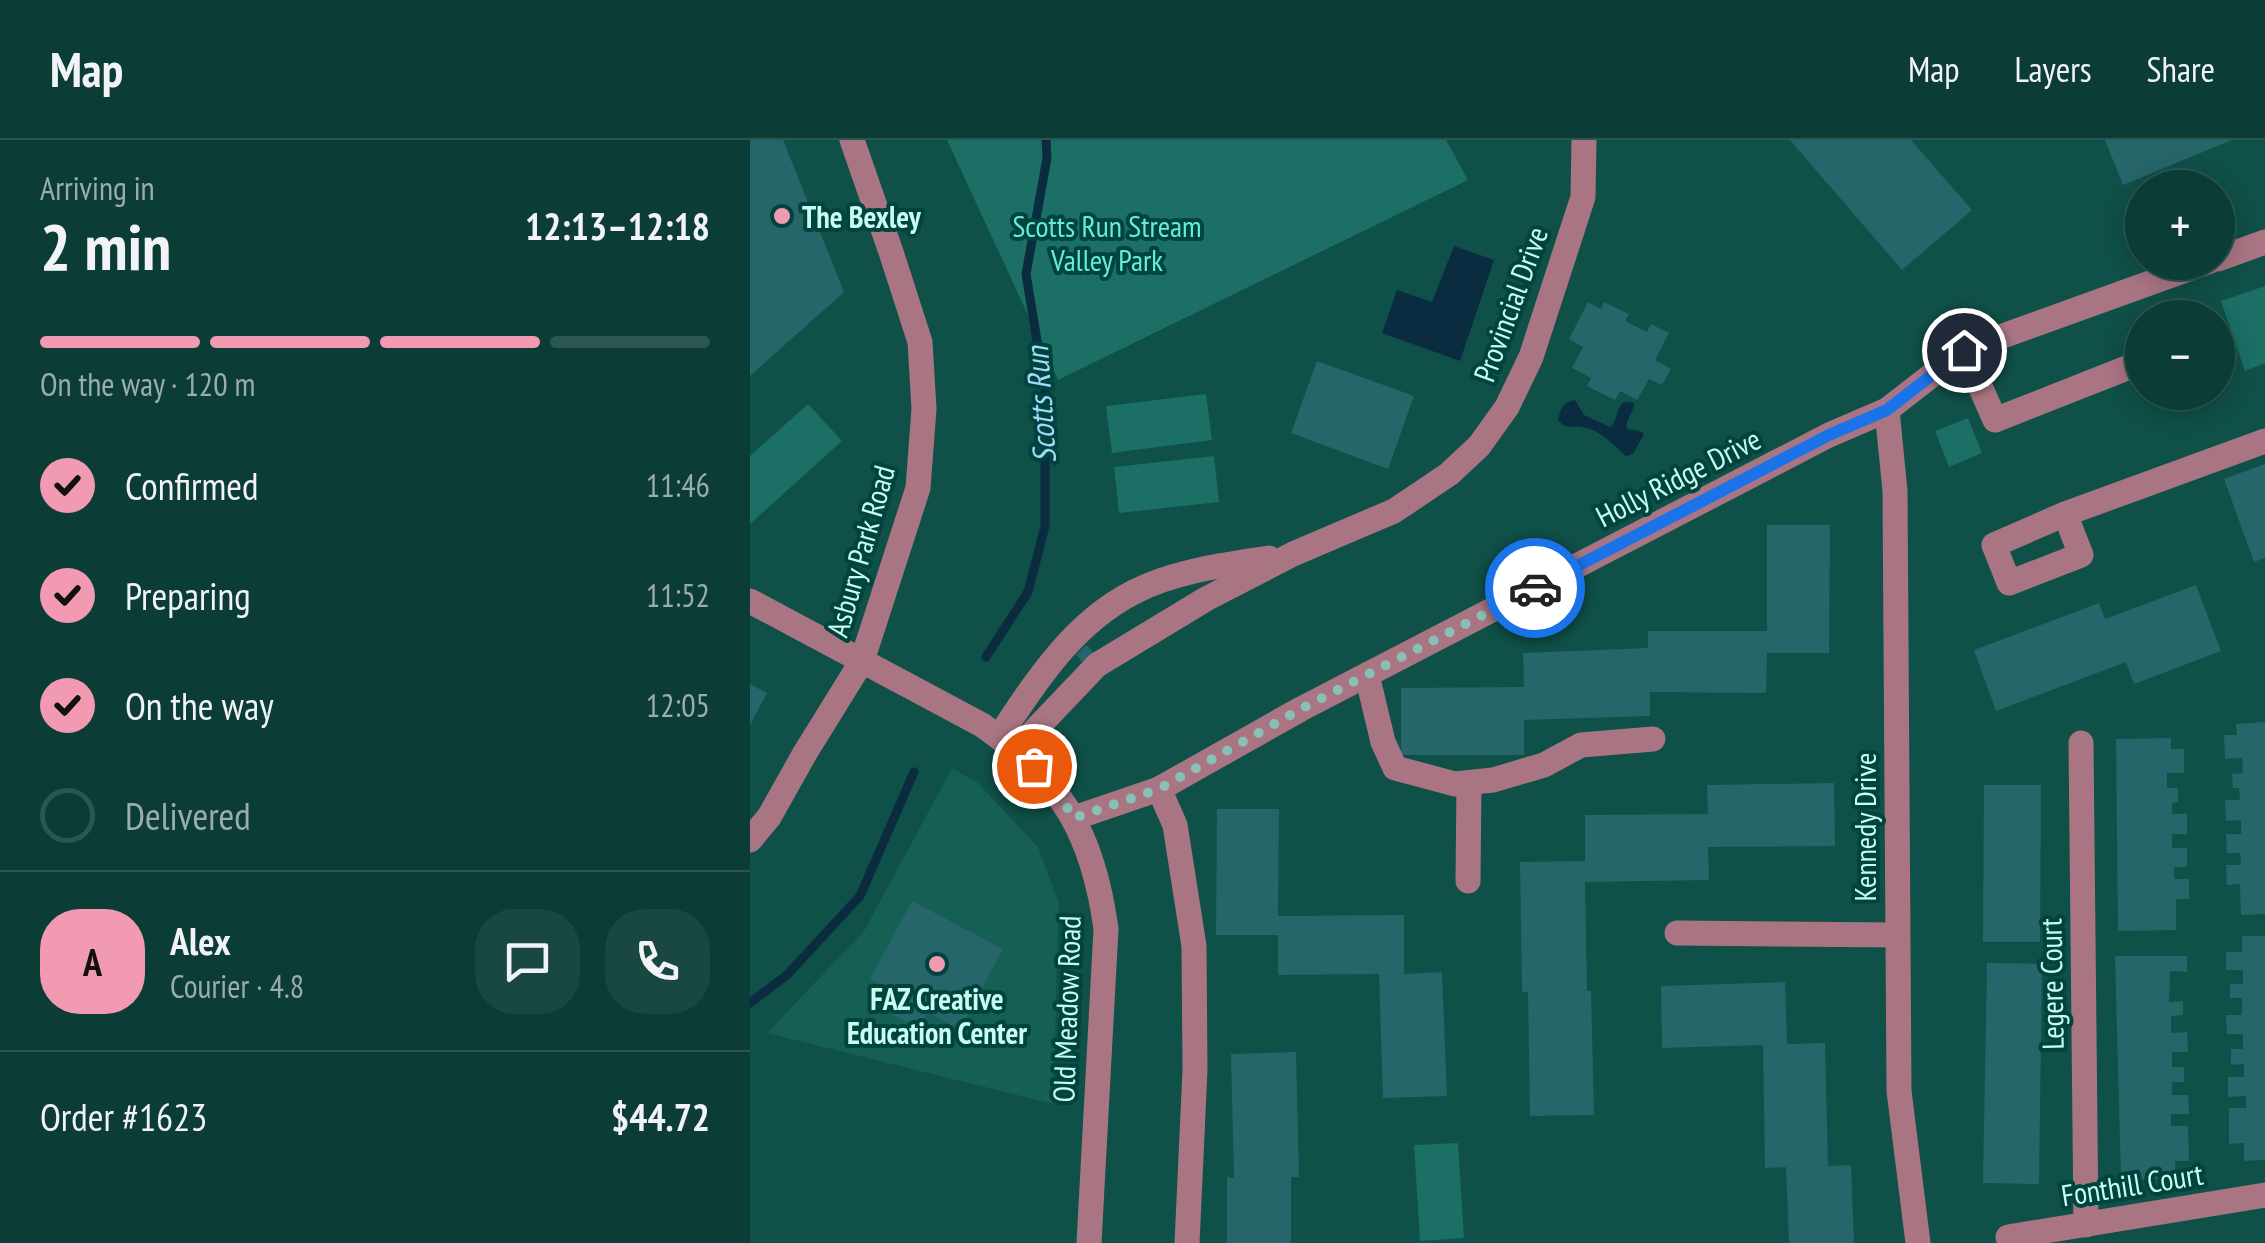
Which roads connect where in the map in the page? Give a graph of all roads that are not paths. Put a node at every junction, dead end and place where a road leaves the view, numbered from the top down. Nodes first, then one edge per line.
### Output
1 (852, 140) edge
2 (1584, 140) edge
3 (2265, 242) edge
4 (2235, 253) edge
5 (2158, 280) edge
6 (1964, 350) junction
7 (2125, 369) edge
8 (1887, 410) junction
9 (2265, 441) edge
10 (2065, 514) dead end
11 (1294, 554) junction
12 (750, 601) edge
13 (862, 661) junction
14 (1368, 674) junction
15 (1652, 740) dead end
16 (1008, 743) junction
17 (2081, 743) dead end
18 (1469, 783) junction
19 (1159, 789) junction
20 (1074, 818) junction
21 (750, 840) edge
22 (1468, 881) dead end
23 (1677, 934) dead end
24 (1896, 936) junction
25 (2265, 1195) edge
26 (2086, 1225) junction
27 (2008, 1236) dead end
28 (1088, 1243) edge
29 (1187, 1243) edge
30 (1918, 1243) edge

1 - 13 street, Asbury Park Road
2 - 11 street, Provincial Drive
3 - 4 street
5 - 6 street, Holly Ridge Drive
6 - 7 street
6 - 8 street, Holly Ridge Drive
8 - 14 street, Holly Ridge Drive
8 - 24 street, Kennedy Drive
9 - 10 street
11 - 16 street, Provincial Drive
11 - 16 street, Provincial Drive
12 - 13 street, Old Meadow Road
13 - 16 street, Old Meadow Road
13 - 21 street, Asbury Park Road
14 - 18 street
14 - 19 street, Holly Ridge Drive
15 - 18 street
16 - 20 street, Old Meadow Road
17 - 26 street, Legere Court
18 - 22 street
19 - 20 street, Holly Ridge Drive
19 - 29 street
20 - 28 street, Old Meadow Road
23 - 24 street
24 - 30 street, Kennedy Drive
25 - 26 street, Fonthill Court
26 - 27 street, Fonthill Court

